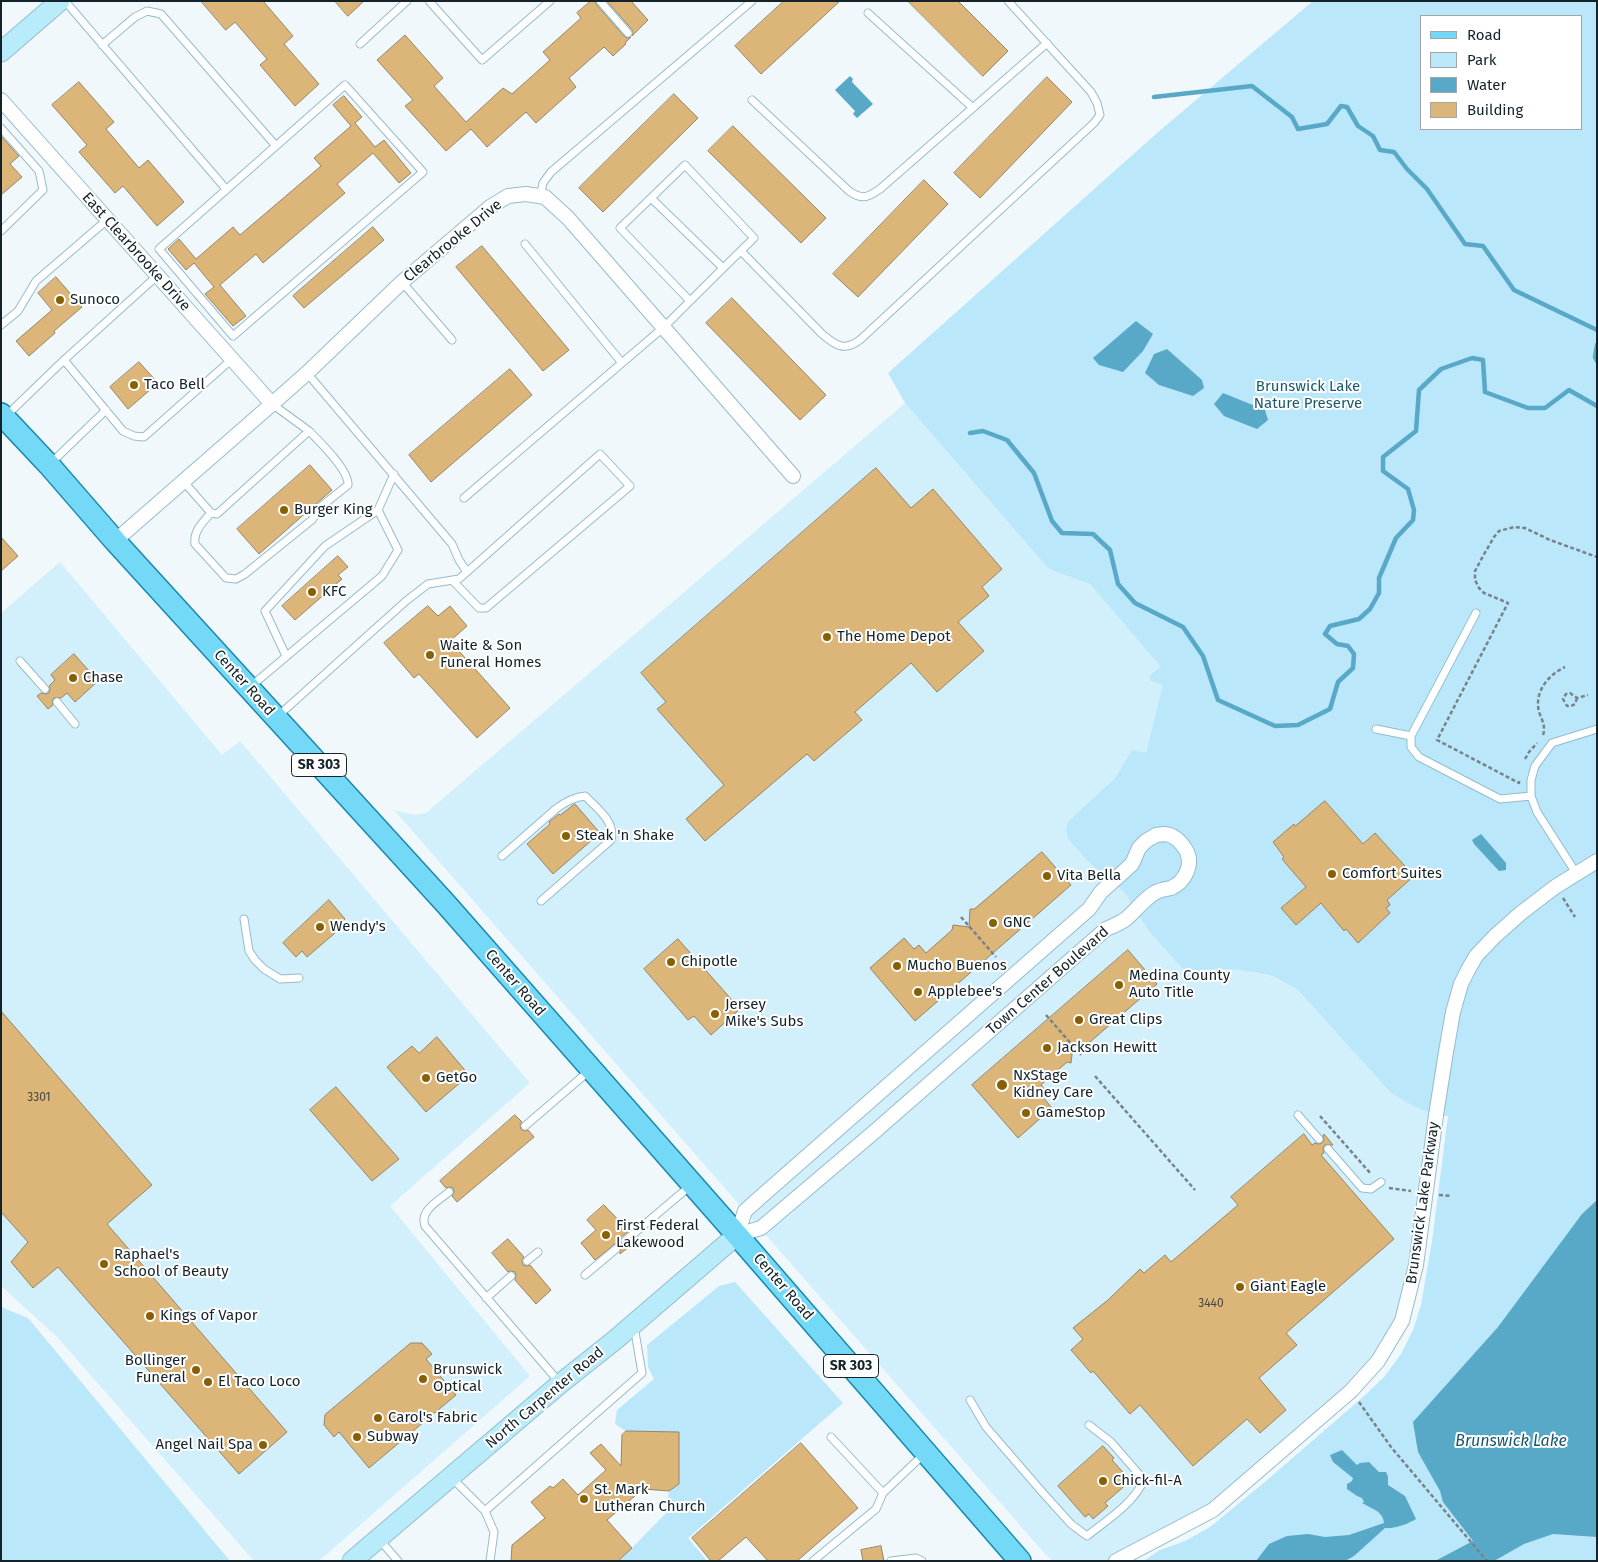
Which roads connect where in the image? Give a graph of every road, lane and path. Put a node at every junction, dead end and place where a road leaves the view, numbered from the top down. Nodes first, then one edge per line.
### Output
1 (60, 1) edge
2 (65, 1) edge
3 (407, 1) edge
4 (429, 1) edge
5 (550, 1) edge
6 (600, 1) edge
7 (752, 1) edge
8 (1008, 1) edge
9 (868, 13) dead end
10 (628, 33) dead end
11 (1047, 43) junction
12 (360, 44) dead end
13 (102, 45) junction
14 (1, 52) edge
15 (1, 100) edge
16 (752, 100) dead end
17 (973, 108) junction
18 (1, 128) edge
19 (276, 146) junction
20 (226, 189) junction
21 (540, 197) junction
22 (651, 198) junction
23 (108, 220) junction
24 (1, 231) edge
25 (525, 244) dead end
26 (741, 251) junction
27 (723, 268) junction
28 (157, 276) junction
29 (402, 282) junction
30 (690, 301) junction
31 (1, 325) edge
32 (664, 327) junction
33 (452, 340) dead end
34 (64, 360) junction
35 (231, 360) junction
36 (622, 362) junction
37 (307, 373) junction
38 (272, 404) junction
39 (106, 410) junction
40 (3, 416) edge
41 (309, 431) junction
42 (49, 465) junction
43 (394, 474) junction
44 (793, 476) dead end
45 (184, 482) junction
46 (464, 498) dead end
47 (378, 510) junction
48 (210, 513) junction
49 (115, 541) junction
50 (1597, 557) edge
51 (467, 572) junction
52 (453, 580) junction
53 (1476, 612) dead end
54 (286, 656) junction
55 (20, 661) dead end
56 (1565, 667) dead end
57 (249, 688) junction
58 (45, 689) dead end
59 (1588, 695) dead end
60 (1577, 698) junction
61 (56, 702) dead end
62 (276, 718) junction
63 (75, 724) dead end
64 (1376, 728) dead end
65 (1597, 729) edge
66 (1411, 736) junction
67 (1543, 736) dead end
68 (1538, 742) dead end
69 (1524, 760) dead end
70 (1522, 774) dead end
71 (1531, 796) junction
72 (502, 856) dead end
73 (1597, 861) edge
74 (1576, 873) junction
75 (1562, 897) dead end
76 (541, 901) dead end
77 (1575, 916) dead end
78 (961, 917) dead end
79 (244, 919) dead end
80 (996, 957) dead end
81 (299, 978) dead end
82 (1046, 1015) dead end
83 (1081, 1055) dead end
84 (591, 1069) junction
85 (1095, 1076) dead end
86 (1298, 1115) dead end
87 (1320, 1116) dead end
88 (525, 1126) dead end
89 (1319, 1139) dead end
90 (1328, 1150) dead end
91 (1371, 1174) dead end
92 (1381, 1182) dead end
93 (693, 1184) junction
94 (1389, 1188) dead end
95 (1195, 1190) dead end
96 (449, 1192) dead end
97 (1415, 1192) dead end
98 (1438, 1194) dead end
99 (1452, 1196) dead end
100 (737, 1235) junction
101 (625, 1241) dead end
102 (616, 1249) dead end
103 (538, 1252) dead end
104 (527, 1261) dead end
105 (585, 1275) dead end
106 (511, 1276) dead end
107 (486, 1298) junction
108 (633, 1324) junction
109 (561, 1383) junction
110 (1352, 1391) junction
111 (970, 1400) dead end
112 (1089, 1425) dead end
113 (831, 1437) dead end
114 (926, 1452) junction
115 (451, 1476) junction
116 (883, 1493) junction
117 (485, 1512) junction
118 (379, 1538) junction
119 (352, 1561) edge
120 (398, 1561) edge
121 (490, 1561) edge
122 (813, 1561) edge
123 (891, 1561) edge
124 (922, 1561) edge
125 (1020, 1561) edge
126 (1116, 1561) edge
127 (1487, 1561) edge

1 - 14 street
2 - 13 lane
3 - 12 lane
4 - 5 lane
6 - 10 lane
7 - 21 lane
8 - 11 lane
9 - 17 lane
11 - 17 lane
11 - 26 lane
13 - 19 lane
13 - 20 lane
15 - 23 street, East Clearbrooke Drive
16 - 17 lane
18 - 24 lane
19 - 20 lane
19 - 20 lane
21 - 29 street, Clearbrooke Drive
21 - 32 street
22 - 26 lane
22 - 27 lane
22 - 30 lane
23 - 28 street, East Clearbrooke Drive
23 - 31 lane
25 - 36 lane
26 - 27 lane
27 - 30 lane
28 - 34 lane
28 - 35 street, East Clearbrooke Drive
29 - 33 lane
29 - 37 street, Clearbrooke Drive
30 - 32 lane
32 - 36 lane
32 - 44 street
34 - 39 lane
34 - 40 lane
35 - 38 street, East Clearbrooke Drive
35 - 39 lane
36 - 46 lane
37 - 38 street, Clearbrooke Drive
37 - 43 lane
38 - 41 lane
38 - 45 street, Clearbrooke Drive
39 - 42 lane
40 - 42 main road, Center Road / SR 303
41 - 48 lane
41 - 48 lane
42 - 49 main road, Center Road / SR 303
43 - 47 lane
43 - 51 lane
45 - 48 lane
45 - 49 street, Clearbrooke Drive
47 - 54 lane
47 - 54 lane
49 - 57 main road, Center Road / SR 303
50 - 70 path
51 - 52 lane
51 - 52 lane
52 - 62 lane
53 - 66 lane
54 - 57 lane
55 - 58 lane
56 - 67 path
57 - 62 main road, Center Road / SR 303
59 - 60 path
60 - 60 path
61 - 63 lane
62 - 84 main road, Center Road / SR 303
64 - 66 lane
65 - 71 lane
66 - 71 lane
68 - 69 path
71 - 74 lane
72 - 76 lane
73 - 74 street, Brunswick Lake Parkway
74 - 110 street, Brunswick Lake Parkway
75 - 77 path
78 - 80 path
79 - 81 lane
82 - 83 path
84 - 88 lane
84 - 93 main road, Center Road / SR 303
85 - 95 path
86 - 89 lane
87 - 91 path
90 - 92 lane
93 - 100 main road, Center Road / SR 303
93 - 101 lane
94 - 97 path
96 - 107 lane
98 - 99 path
100 - 100 street, Town Center Boulevard
100 - 108 street, North Carpenter Road
100 - 114 main road, Center Road / SR 303
102 - 105 lane
103 - 104 lane
106 - 107 lane
107 - 109 lane
108 - 109 street, North Carpenter Road
108 - 117 lane
109 - 115 street, North Carpenter Road
110 - 126 street, Brunswick Lake Parkway
110 - 127 path
111 - 112 lane
113 - 116 lane
114 - 116 lane
114 - 125 main road, Center Road / SR 303
115 - 117 lane
115 - 118 street, North Carpenter Road
116 - 122 lane
117 - 121 lane
118 - 119 street, North Carpenter Road
118 - 120 lane
123 - 124 lane

